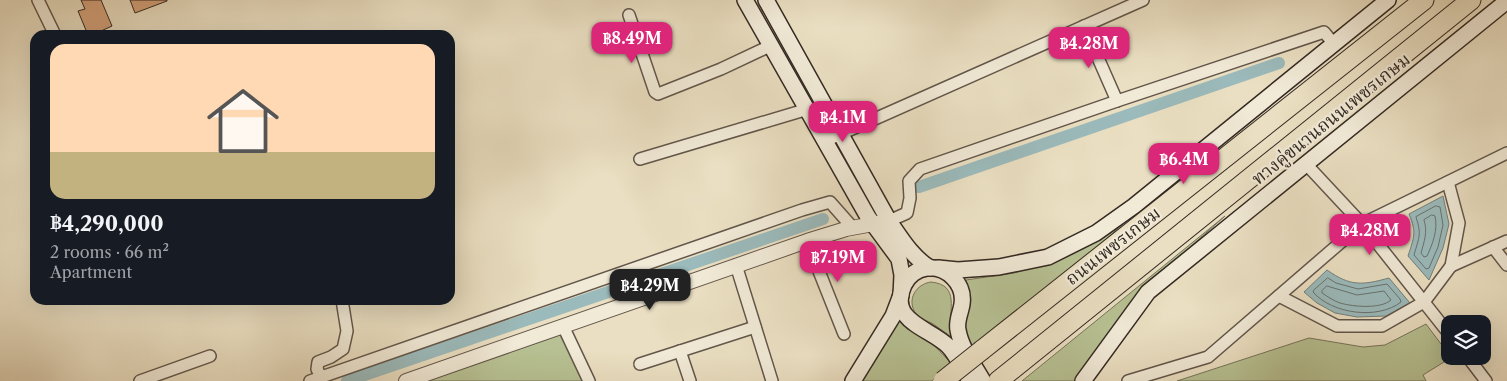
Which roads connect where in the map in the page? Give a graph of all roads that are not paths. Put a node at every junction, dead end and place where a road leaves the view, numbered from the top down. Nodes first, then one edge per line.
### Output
1 (38, 0) edge
2 (745, 0) edge
3 (766, 0) edge
4 (1143, 0) edge
5 (1424, 0) edge
6 (1472, 0) edge
7 (1507, 1) edge
8 (1382, 2) edge
9 (629, 15) dead end
10 (1084, 26) junction
11 (53, 30) edge
12 (1334, 44) junction
13 (772, 45) junction
14 (1117, 101) junction
15 (808, 109) junction
16 (840, 134) junction
17 (825, 141) junction
18 (1507, 153) edge
19 (640, 159) dead end
20 (1306, 164) junction
21 (1448, 182) junction
22 (889, 221) junction
23 (874, 224) junction
24 (1362, 224) junction
25 (853, 228) junction
26 (807, 241) junction
27 (1507, 241) edge
28 (1493, 247) junction
29 (736, 265) junction
30 (1507, 265) edge
31 (1451, 266) junction
32 (934, 268) junction
33 (901, 295) junction
34 (1279, 296) junction
35 (1424, 302) junction
36 (343, 305) edge
37 (1441, 324) edge
38 (563, 326) junction
39 (755, 327) junction
40 (844, 334) dead end
41 (680, 351) junction
42 (210, 356) dead end
43 (640, 364) dead end
44 (1473, 365) edge
45 (315, 379) edge
46 (994, 380) edge
47 (140, 381) edge
48 (406, 381) edge
49 (589, 381) edge
50 (690, 381) edge
51 (772, 381) edge
52 (853, 381) edge
53 (943, 381) edge
54 (970, 381) edge
55 (1083, 381) edge
56 (1128, 381) edge
57 (1486, 381) edge

1 - 11 street
2 - 13 main road
3 - 16 main road
4 - 10 street
5 - 53 highway, ถนนเพชรเกษม, bridge
6 - 46 highway, ถนนเพชรเกษม
7 - 20 main road, ทางคู่ขนานถนนเพชรเกษม
8 - 12 main road
9 - 13 street
10 - 14 street
10 - 16 street
12 - 14 street
12 - 32 main road
13 - 15 main road
14 - 22 street
15 - 17 main road
15 - 19 street
16 - 17 street
16 - 22 main road
17 - 23 main road
18 - 21 street
20 - 24 street
20 - 55 main road, ทางคู่ขนานถนนเพชรเกษม
21 - 24 street
21 - 31 street
22 - 23 street
22 - 32 main road
23 - 25 street
23 - 33 main road
24 - 34 street
24 - 35 street
25 - 26 street
25 - 45 street
26 - 29 street
26 - 40 street
27 - 28 street
28 - 30 street
28 - 31 street
29 - 38 street
29 - 39 street
31 - 35 street
32 - 33 main road
32 - 46 main road
33 - 52 main road
33 - 54 main road
34 - 35 street
34 - 56 street
35 - 37 street
36 - 45 street
38 - 48 street
38 - 49 street
39 - 41 street
39 - 51 street
41 - 43 street
41 - 50 street
42 - 47 street
44 - 57 street

